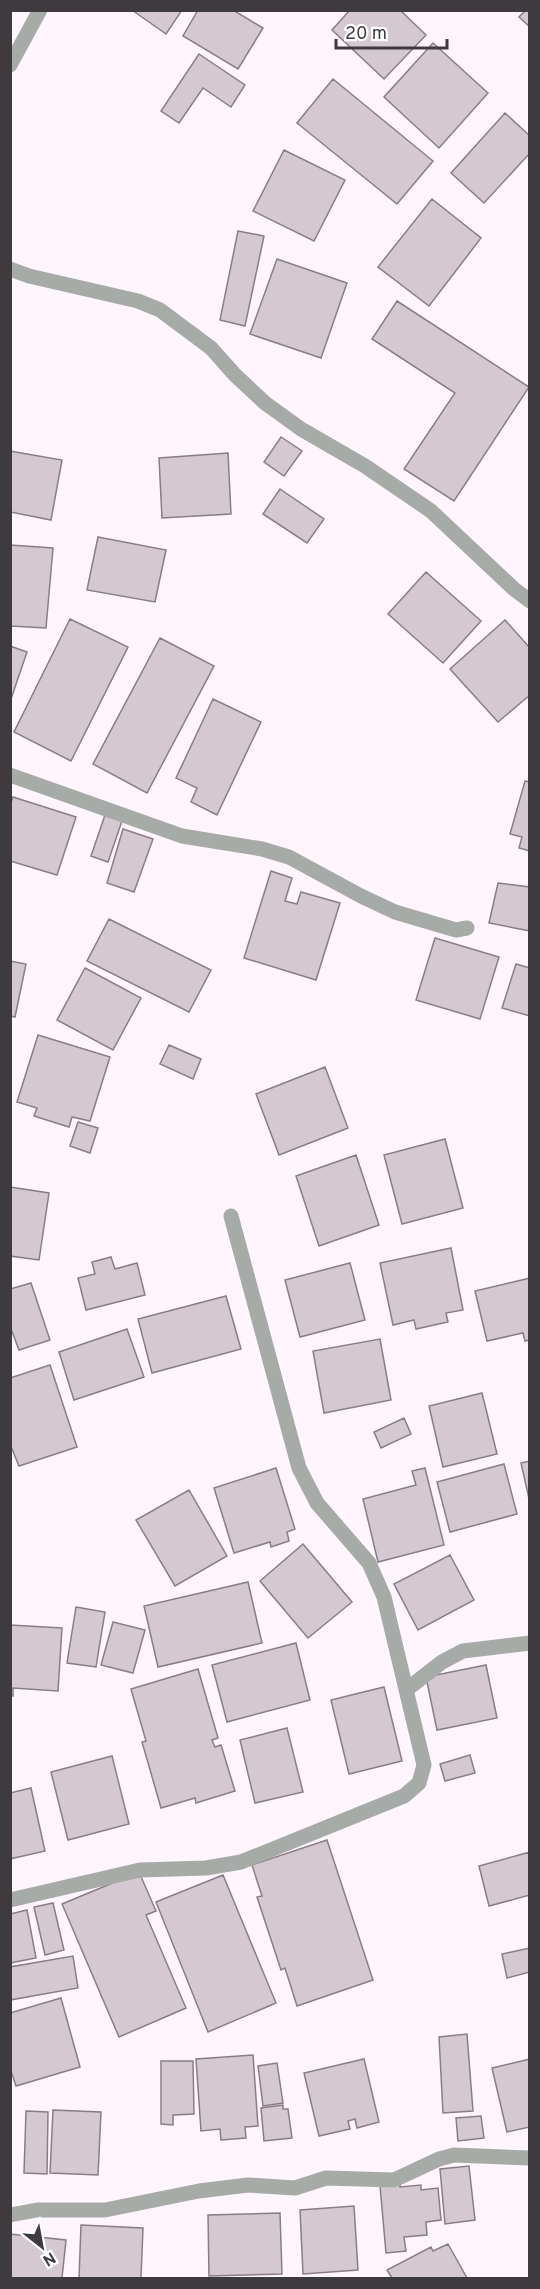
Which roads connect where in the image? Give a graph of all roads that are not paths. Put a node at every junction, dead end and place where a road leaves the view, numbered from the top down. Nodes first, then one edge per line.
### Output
1 (40, 10) edge
2 (10, 65) edge
3 (10, 269) edge
4 (530, 601) edge
5 (10, 774) edge
6 (467, 928) dead end
7 (231, 1216) dead end
8 (530, 1643) edge
9 (406, 1690) junction
10 (10, 1900) edge
11 (530, 2158) edge
12 (10, 2215) edge

1 - 2 street
3 - 4 street
5 - 6 street
7 - 9 street
8 - 9 street
9 - 10 street
11 - 12 street

